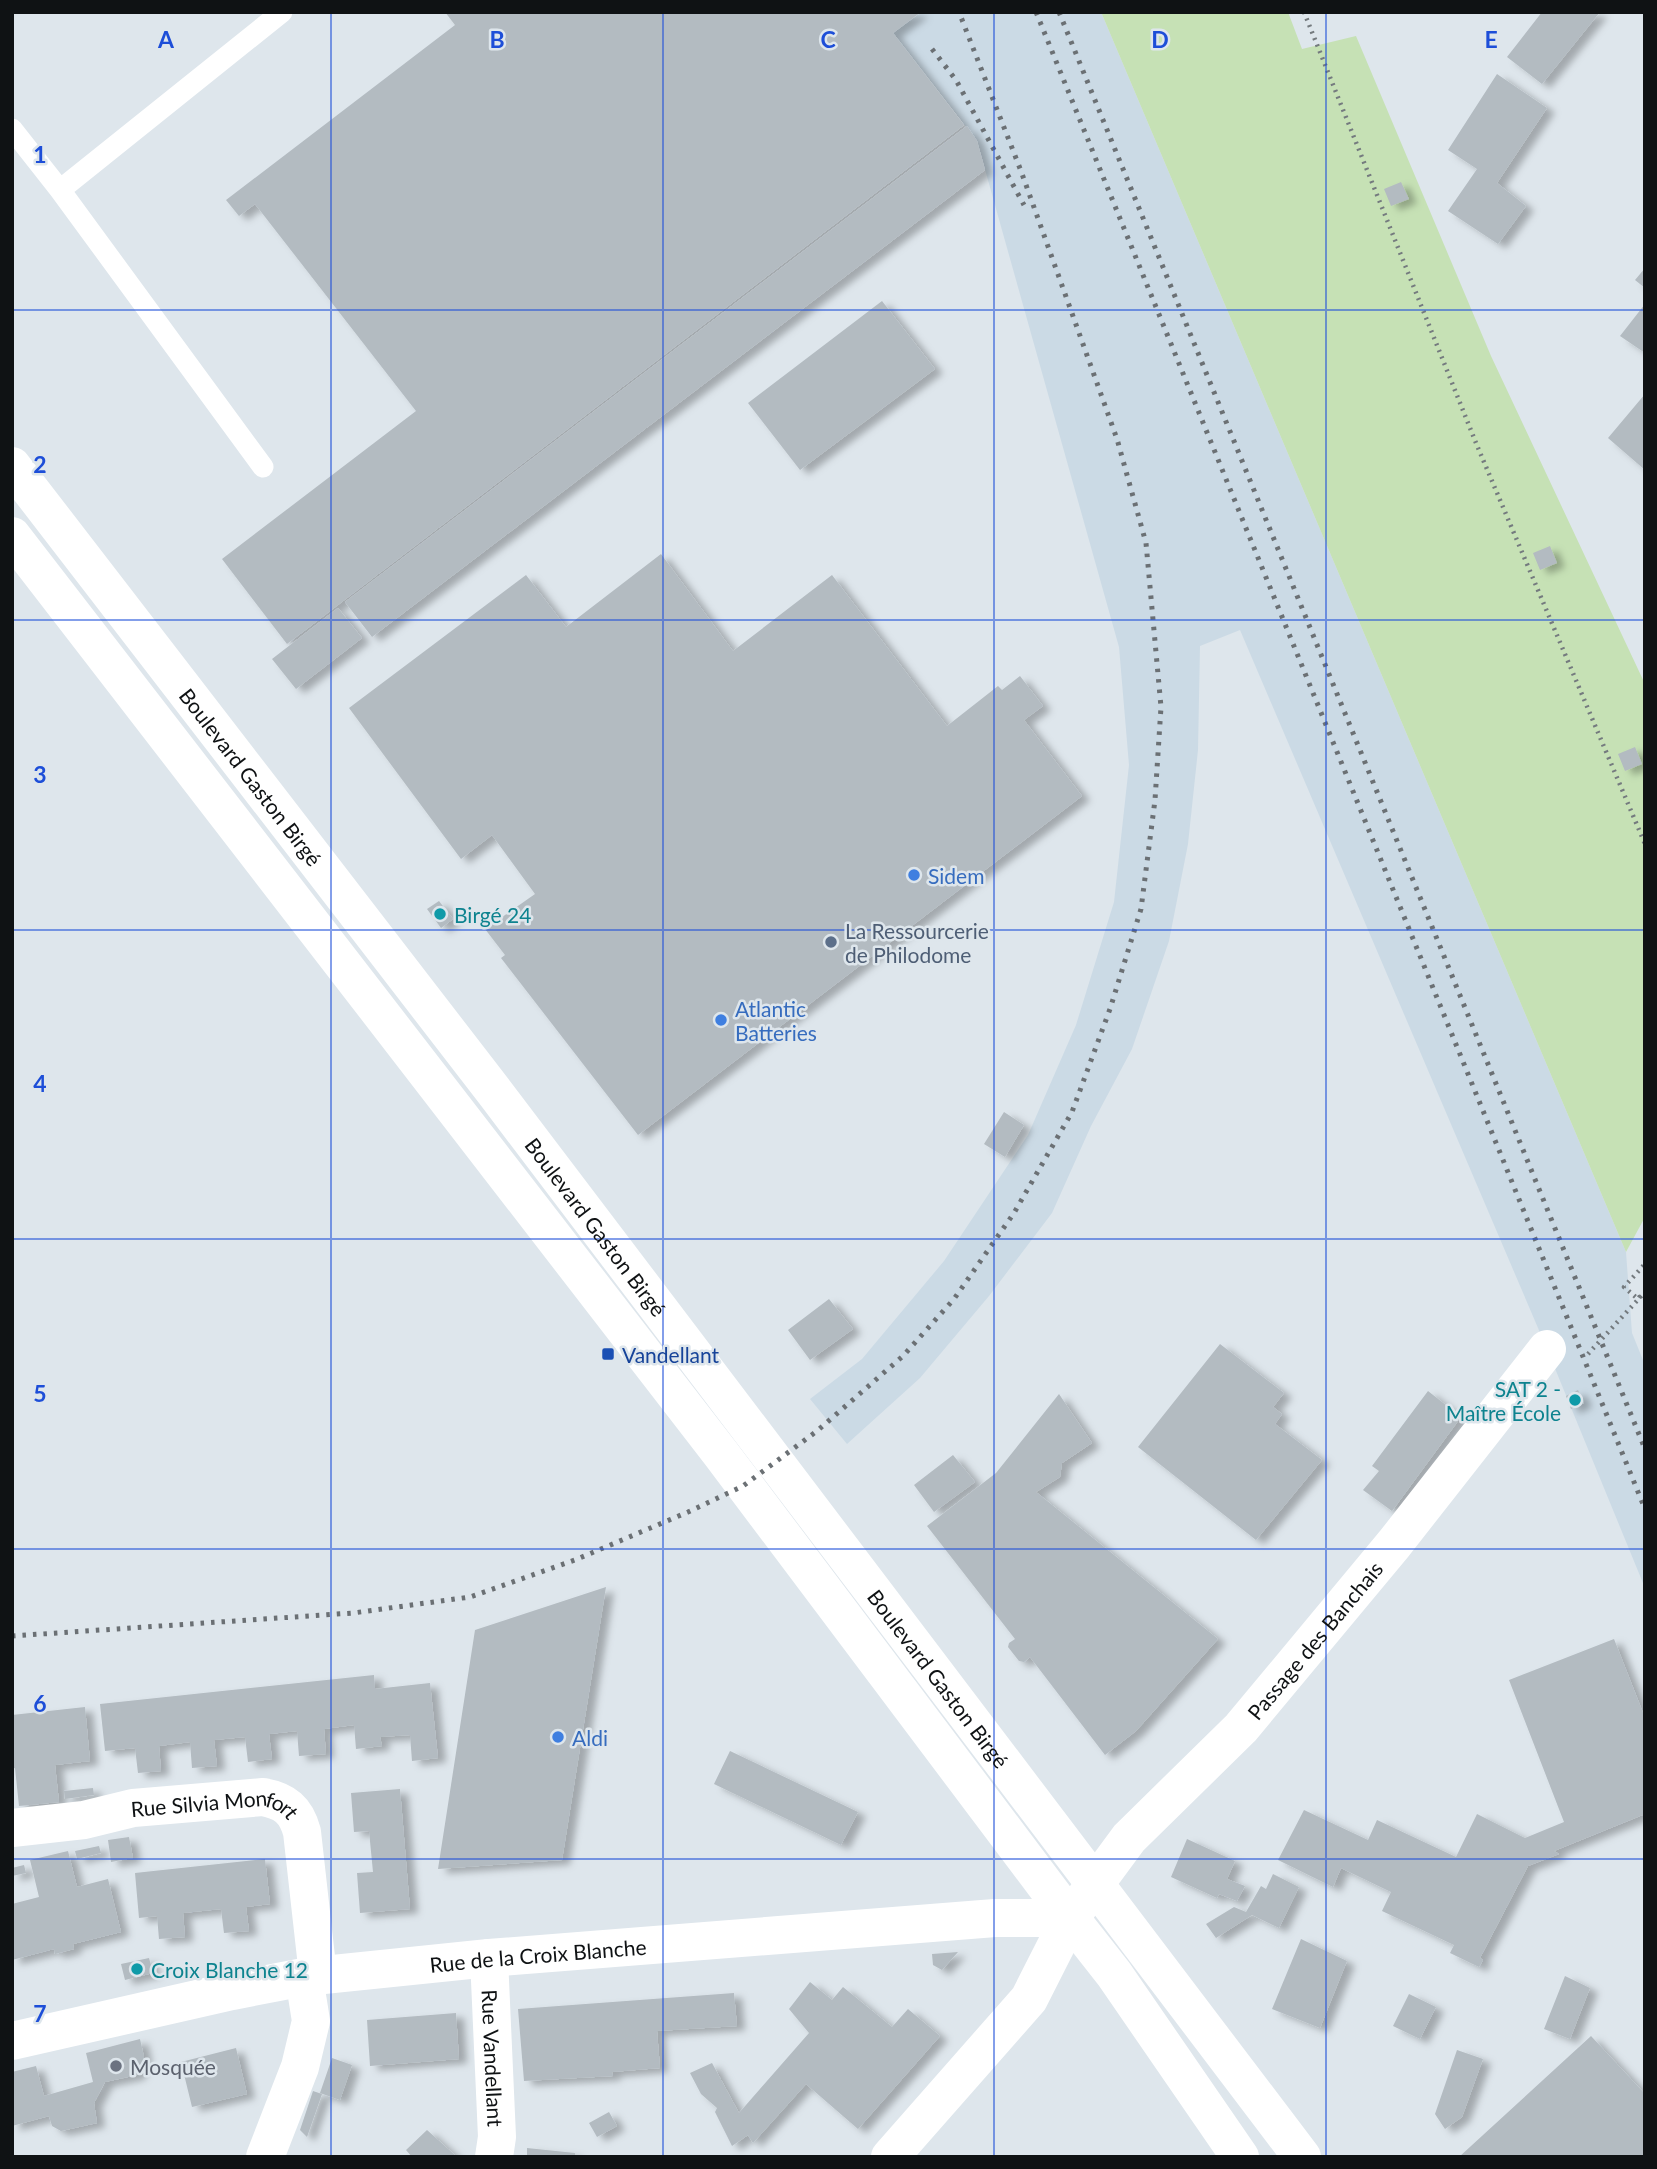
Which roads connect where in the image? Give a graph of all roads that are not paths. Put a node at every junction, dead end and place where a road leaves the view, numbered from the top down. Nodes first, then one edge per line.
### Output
1 (282, 12) edge
2 (12, 129) edge
3 (61, 190) junction
4 (12, 466) edge
5 (263, 467) dead end
6 (12, 536) edge
7 (1564, 1356) road end
8 (12, 1828) edge
9 (1094, 1884) junction
10 (1070, 1918) junction
11 (489, 1958) junction
12 (311, 1976) junction
13 (12, 2041) edge
14 (265, 2157) edge
15 (494, 2157) edge
16 (890, 2157) edge
17 (1240, 2157) edge
18 (1302, 2157) edge

1 - 3 lane
2 - 3 lane
3 - 5 lane
4 - 9 main road, Boulevard Gaston Birgé
6 - 10 main road, Boulevard Gaston Birgé
7 - 9 main road, Passage des Banchais
8 - 12 main road, Rue Silvia Monfort
9 - 10 main road, Passage des Banchais
9 - 18 main road, Boulevard Gaston Birgé
10 - 11 main road, Rue de la Croix Blanche
10 - 16 main road, Passage des Banchais
10 - 17 main road, Boulevard Gaston Birgé
11 - 12 main road, Rue de la Croix Blanche
11 - 15 main road, Rue Vandellant
12 - 13 main road, Rue de la Croix Blanche
12 - 14 main road, Rue Silvia Monfort

